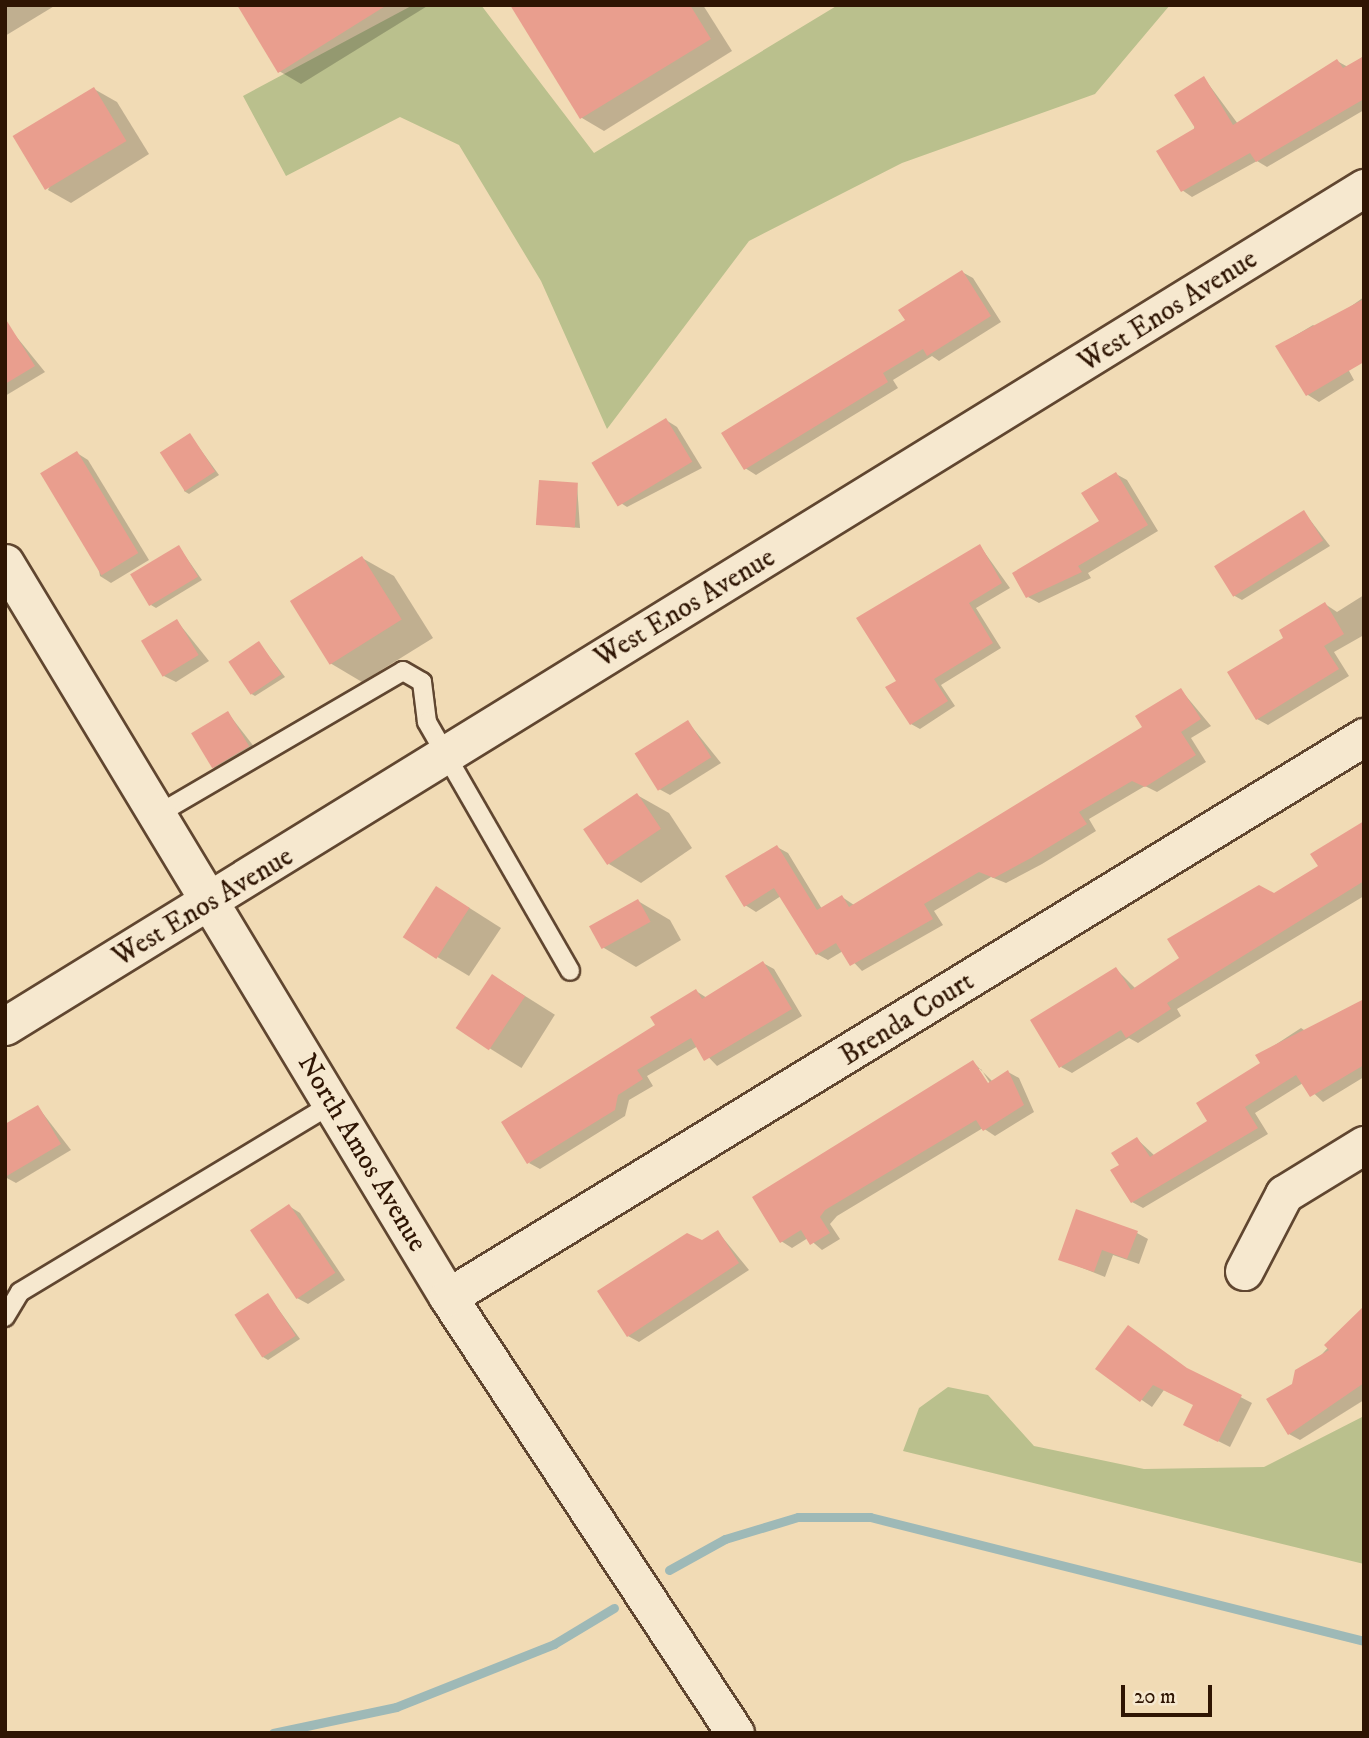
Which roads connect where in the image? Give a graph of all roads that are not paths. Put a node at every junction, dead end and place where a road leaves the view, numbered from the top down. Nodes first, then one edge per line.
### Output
1 (1364, 188) edge
2 (5, 563) edge
3 (1364, 737) edge
4 (448, 754) junction
5 (160, 813) junction
6 (211, 903) junction
7 (570, 971) dead end
8 (5, 1026) edge
9 (333, 1104) junction
10 (1364, 1145) edge
11 (1244, 1271) dead end
12 (448, 1297) junction
13 (5, 1317) edge
14 (735, 1733) edge

1 - 4 street, West Enos Avenue
2 - 5 street, North Amos Avenue
3 - 12 street, Brenda Court
4 - 5 lane
4 - 6 street, West Enos Avenue
4 - 7 lane
5 - 6 street, North Amos Avenue
6 - 8 street, West Enos Avenue
6 - 9 street, North Amos Avenue
9 - 12 street, North Amos Avenue
9 - 13 lane
10 - 11 street
12 - 14 street, North Amos Avenue

